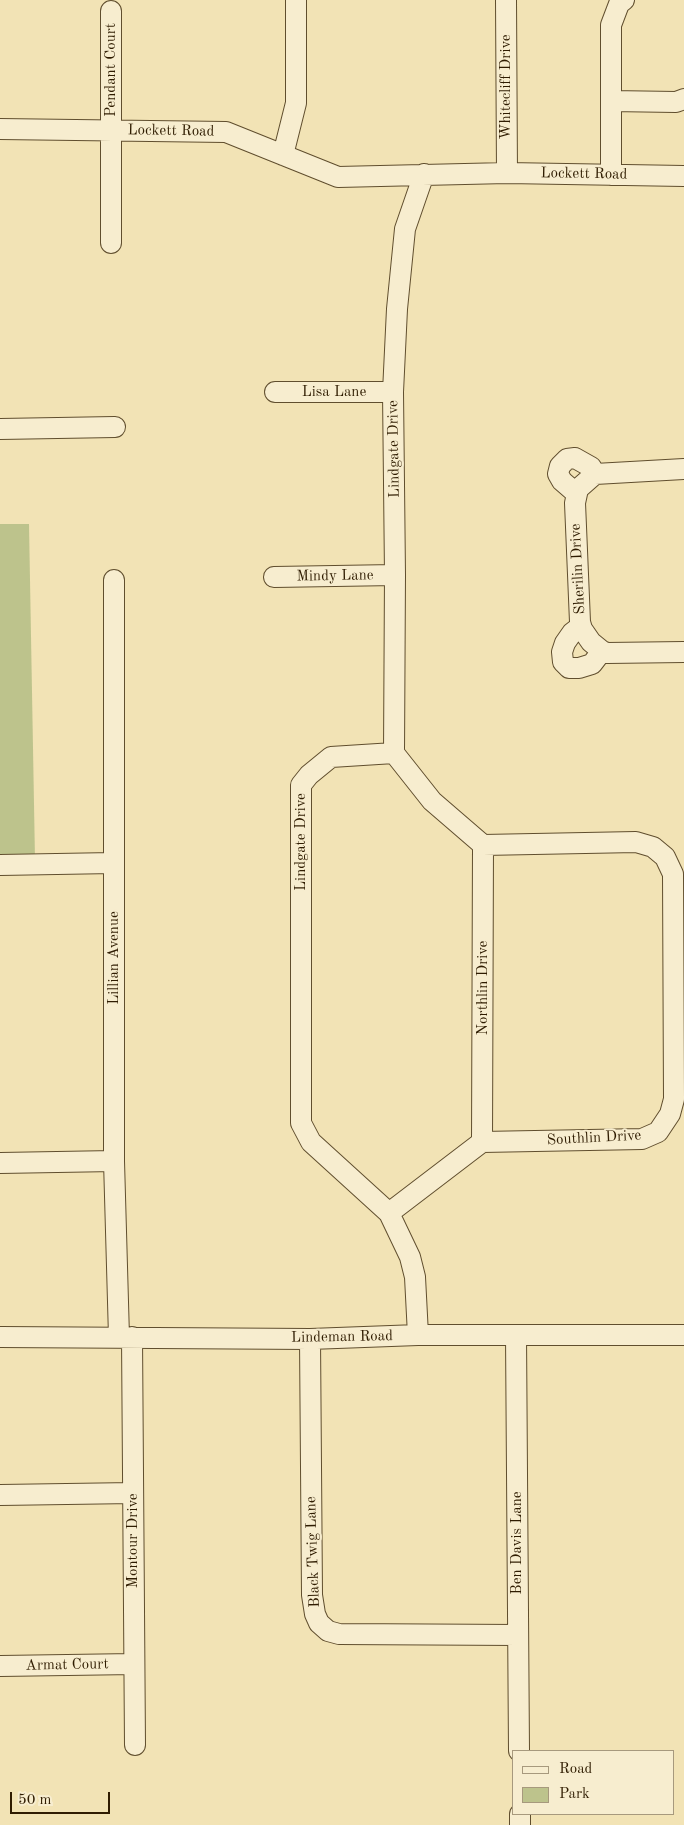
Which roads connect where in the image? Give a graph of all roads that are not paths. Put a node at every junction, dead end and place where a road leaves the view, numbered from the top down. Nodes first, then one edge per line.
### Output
1 (296, 0) edge
2 (506, 0) edge
3 (624, 0) edge
4 (111, 11) dead end
5 (684, 99) edge
6 (611, 101) junction
7 (0, 129) edge
8 (111, 130) junction
9 (282, 155) junction
10 (507, 173) junction
11 (424, 174) junction
12 (611, 175) junction
13 (684, 176) edge
14 (111, 243) dead end
15 (275, 392) dead end
16 (393, 392) junction
17 (115, 427) dead end
18 (0, 429) edge
19 (684, 469) edge
20 (595, 474) junction
21 (577, 494) junction
22 (395, 575) junction
23 (274, 577) dead end
24 (114, 580) dead end
25 (684, 652) edge
26 (394, 753) junction
27 (483, 845) junction
28 (113, 863) junction
29 (0, 865) edge
30 (482, 1142) junction
31 (114, 1162) junction
32 (0, 1163) edge
33 (389, 1213) junction
34 (516, 1335) junction
35 (684, 1335) edge
36 (418, 1336) junction
37 (0, 1337) edge
38 (126, 1337) junction
39 (310, 1339) junction
40 (133, 1493) junction
41 (0, 1495) edge
42 (518, 1635) junction
43 (134, 1664) junction
44 (0, 1666) edge
45 (134, 1744) dead end
46 (519, 1750) edge

1 - 9 street
2 - 10 street, Whitecliff Drive
3 - 6 street
4 - 8 street, Pendant Court
5 - 6 street
6 - 12 street
7 - 8 street, Lockett Road
8 - 9 street, Lockett Road
8 - 14 street, Pendant Court
9 - 11 street, Lockett Road
10 - 11 street, Lockett Road
10 - 12 street, Lockett Road
11 - 16 street, Lindgate Drive
12 - 13 street, Lockett Road
15 - 16 street, Lisa Lane
16 - 22 street, Lindgate Drive
17 - 18 street
19 - 20 street
20 - 21 street
20 - 21 street
21 - 25 street, Sherilin Drive
22 - 23 street, Mindy Lane
22 - 26 street, Lindgate Drive
24 - 28 street, Lillian Avenue
26 - 27 street
26 - 33 street, Lindgate Drive
27 - 30 street, Northlin Drive
27 - 30 street, Southlin Drive
28 - 29 street
28 - 31 street, Lillian Avenue
30 - 33 street
31 - 32 street
31 - 38 street, Lillian Avenue
33 - 36 street, Lindgate Drive
34 - 35 street, Lindeman Road
34 - 36 street, Lindeman Road
34 - 42 street, Ben Davis Lane
36 - 39 street, Lindeman Road
37 - 38 street, Lindeman Road
38 - 39 street, Lindeman Road
38 - 40 street, Montour Drive
39 - 42 street, Black Twig Lane
40 - 41 street
40 - 43 street, Montour Drive
42 - 46 street, Ben Davis Lane
43 - 44 street, Armat Court
43 - 45 street, Montour Drive

